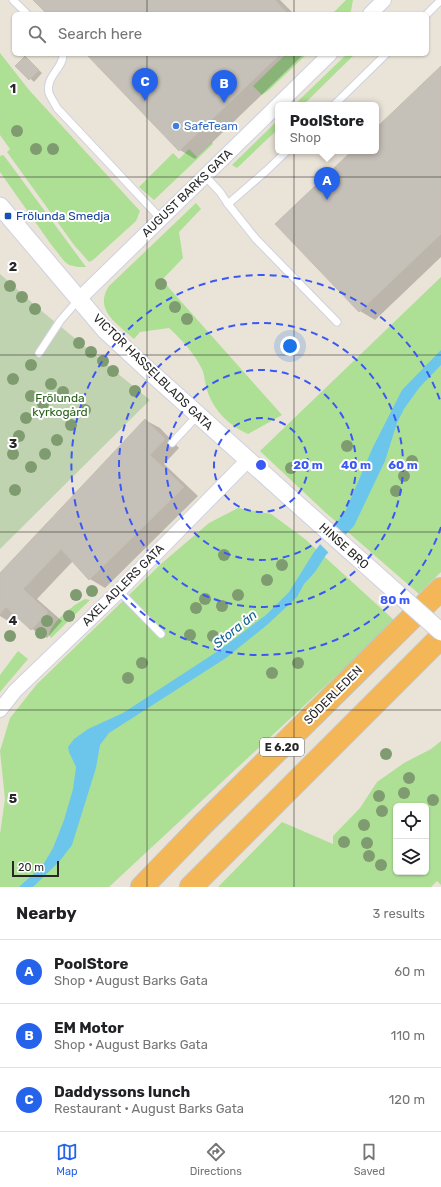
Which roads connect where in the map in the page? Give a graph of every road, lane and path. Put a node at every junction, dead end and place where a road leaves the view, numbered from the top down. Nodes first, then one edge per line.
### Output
1 (13, 0) edge
2 (384, 0) edge
3 (441, 0) edge
4 (25, 12) edge
5 (372, 12) edge
6 (428, 12) edge
7 (63, 56) edge
8 (328, 56) edge
9 (384, 56) edge
10 (281, 102) edge
11 (337, 102) edge
12 (275, 108) edge
13 (284, 154) edge
14 (205, 176) junction
15 (228, 204) junction
16 (0, 206) edge
17 (161, 219) junction
18 (79, 299) junction
19 (337, 322) dead end
20 (39, 353) dead end
21 (198, 416) junction
22 (172, 443) dead end
23 (247, 461) junction
24 (441, 589) edge
25 (119, 591) junction
26 (441, 632) edge
27 (161, 634) dead end
28 (441, 637) edge
29 (0, 710) edge
30 (188, 840) junction
31 (195, 884) edge
32 (129, 887) edge
33 (142, 887) edge

1 - 4 lane
2 - 5 street
3 - 6 lane
7 - 17 lane
8 - 10 street, AUGUST BARKS GATA
9 - 11 lane
12 - 14 street, AUGUST BARKS GATA
13 - 15 lane
14 - 15 lane
14 - 17 street, AUGUST BARKS GATA
15 - 19 lane
16 - 18 street, VICTOR HASSELBLADS GATA
17 - 18 street, AUGUST BARKS GATA
18 - 20 lane
18 - 21 street, VICTOR HASSELBLADS GATA
21 - 22 lane
21 - 23 street, VICTOR HASSELBLADS GATA
23 - 25 street, AXEL ADLERS GATA
23 - 26 street, HINSE BRO, bridge
24 - 30 highway, SÖDERLEDEN / E 6.20
25 - 27 lane
25 - 29 street, AXEL ADLERS GATA
28 - 31 highway, E 6.20
30 - 32 highway
30 - 33 highway, SÖDERLEDEN / E 6.20

